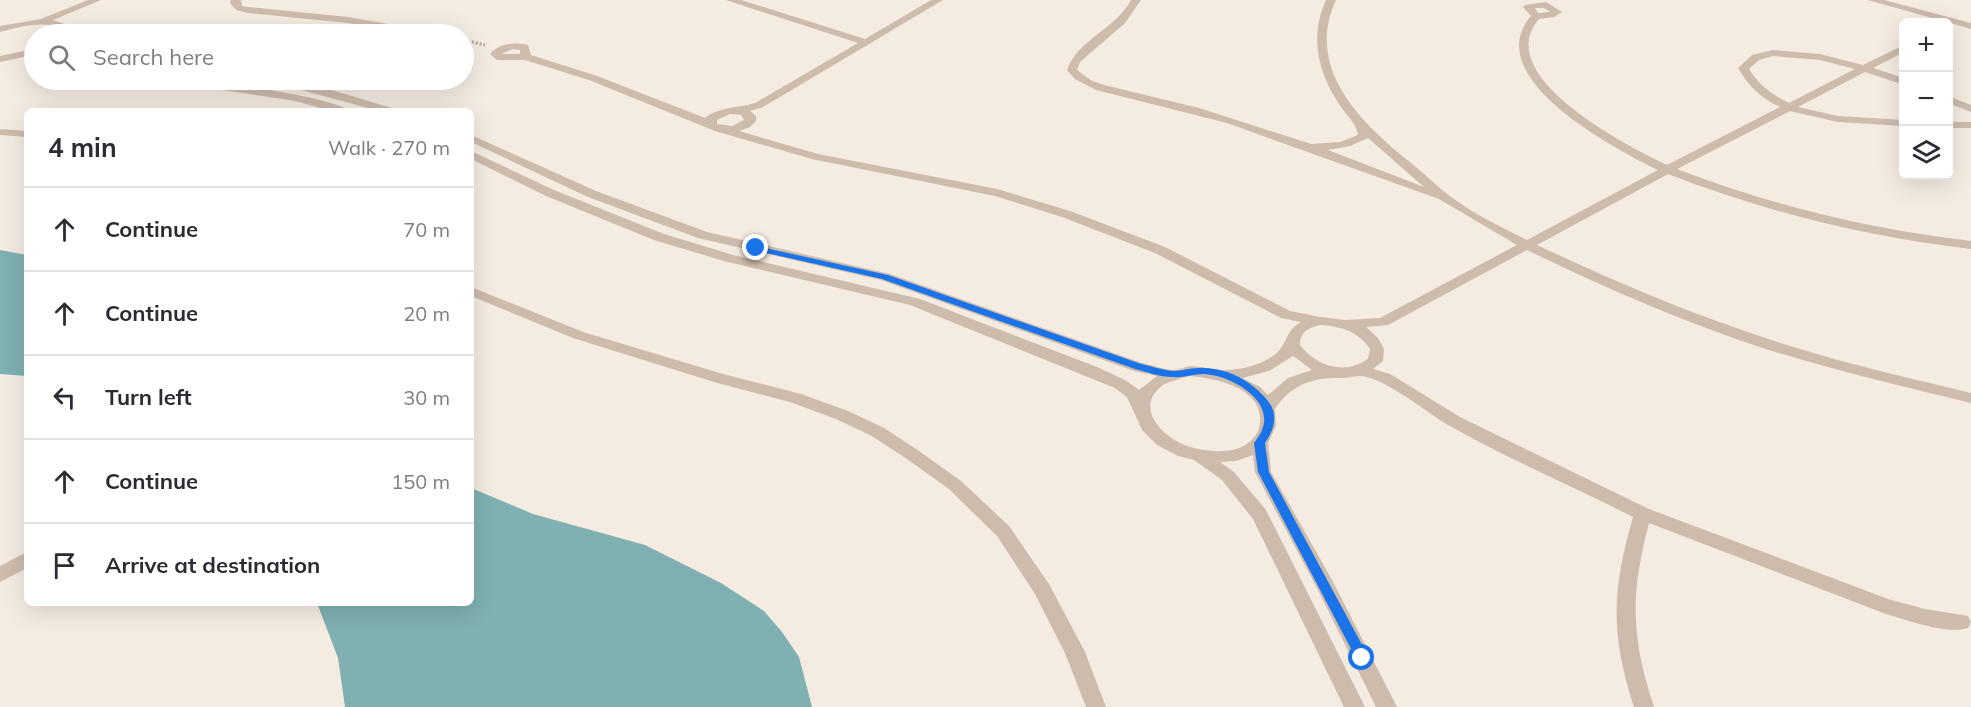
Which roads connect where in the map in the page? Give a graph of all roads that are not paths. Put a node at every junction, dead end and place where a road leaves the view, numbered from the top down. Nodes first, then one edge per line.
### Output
1 (96, 0) edge
2 (236, 0) edge
3 (731, 0) edge
4 (938, 0) edge
5 (1136, 0) edge
6 (1319, 0) edge
7 (1331, 0) edge
8 (1873, 0) edge
9 (78, 8) junction
10 (1971, 14) edge
11 (1324, 16) junction
12 (1536, 16) dead end
13 (1935, 18) edge
14 (30, 23) junction
15 (1953, 23) edge
16 (1953, 23) edge
17 (24, 24) edge
18 (25, 24) edge
19 (35, 24) edge
20 (69, 24) edge
21 (368, 24) edge
22 (1971, 26) edge
23 (0, 29) edge
24 (866, 42) junction
25 (1899, 51) edge
26 (24, 55) edge
27 (526, 57) dead end
28 (0, 59) edge
29 (1864, 69) junction
30 (1899, 80) edge
31 (243, 90) edge
32 (313, 90) edge
33 (1953, 101) edge
34 (1790, 107) junction
35 (1969, 107) edge
36 (334, 108) edge
37 (381, 108) edge
38 (724, 111) junction
39 (693, 116) junction
40 (746, 117) junction
41 (1899, 123) edge
42 (1953, 125) edge
43 (1970, 125) edge
44 (714, 127) junction
45 (1362, 127) junction
46 (0, 132) edge
47 (24, 134) edge
48 (474, 139) edge
49 (763, 142) junction
50 (1306, 146) junction
51 (474, 156) edge
52 (1667, 170) junction
53 (1451, 202) junction
54 (1526, 244) junction
55 (1971, 244) edge
56 (474, 292) edge
57 (1286, 315) junction
58 (1320, 321) junction
59 (1383, 322) junction
60 (1346, 324) junction
61 (1294, 340) junction
62 (1374, 343) junction
63 (1375, 362) junction
64 (1361, 371) junction
65 (1330, 372) junction
66 (1172, 374) junction
67 (1222, 374) junction
68 (1385, 378) junction
69 (1971, 398) edge
70 (1141, 408) junction
71 (1267, 408) junction
72 (1260, 443) junction
73 (1202, 457) junction
74 (1642, 514) junction
75 (24, 560) edge
76 (0, 575) edge
77 (1968, 622) edge
78 (1096, 707) edge
79 (1355, 707) edge
80 (1387, 707) edge
81 (1644, 707) edge

1 - 9 street
2 - 21 street
3 - 24 street
4 - 24 street
5 - 50 street
6 - 11 street
7 - 11 street
8 - 13 street
9 - 14 street
9 - 20 street
10 - 15 street
11 - 45 street
12 - 52 street
14 - 18 street
14 - 19 street
16 - 22 street
17 - 23 street
24 - 40 street
25 - 29 street
26 - 28 street
27 - 39 street
29 - 30 street
29 - 34 street
29 - 34 street
31 - 36 street
32 - 37 street
33 - 35 street
34 - 41 street
34 - 52 street
38 - 39 street
38 - 40 street
38 - 44 street
39 - 44 street
40 - 44 street
40 - 49 street
42 - 43 street
44 - 49 street
45 - 50 street
45 - 53 street
46 - 47 street
48 - 66 street
49 - 57 street
50 - 53 street
51 - 70 street
52 - 54 street
52 - 55 street
53 - 54 street
54 - 59 street
54 - 69 street
56 - 78 street
57 - 58 street
57 - 61 street
58 - 60 street
58 - 61 street
59 - 60 street
59 - 62 street
60 - 62 street
61 - 65 street
61 - 67 street
62 - 63 street
63 - 64 street
63 - 68 street
64 - 65 street
64 - 68 street
65 - 71 street
66 - 67 street
66 - 70 street
67 - 71 street
68 - 74 street
70 - 73 street
71 - 72 street
72 - 73 street
72 - 80 street
73 - 79 street
74 - 77 street
74 - 81 street
75 - 76 street

